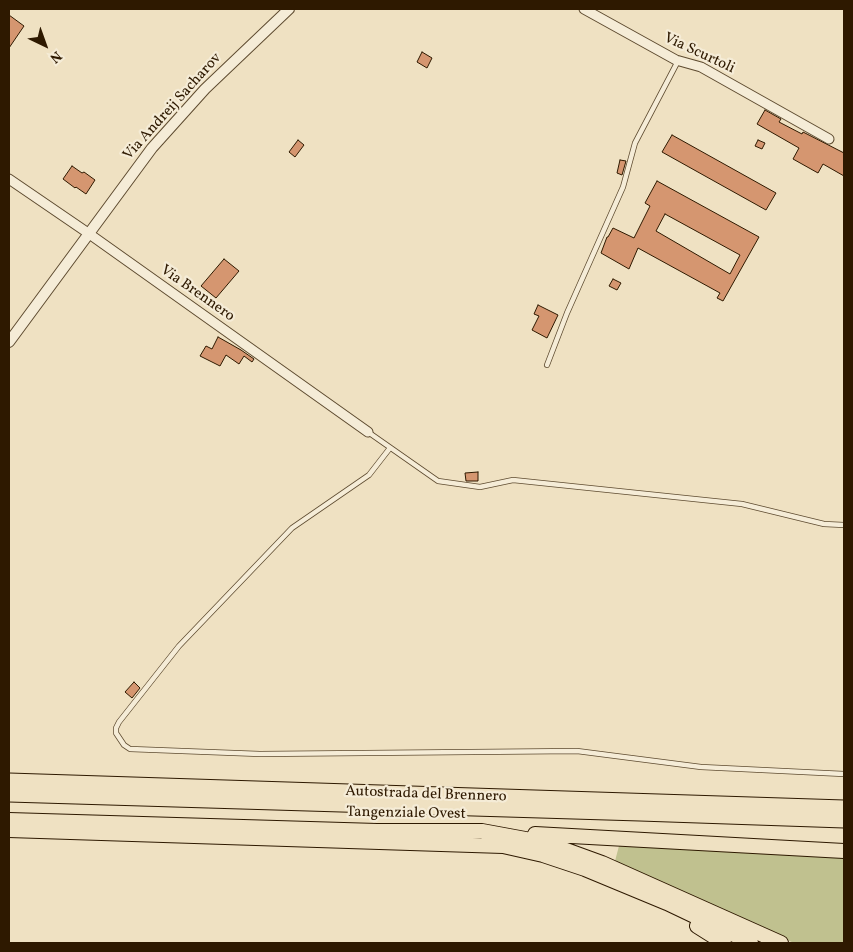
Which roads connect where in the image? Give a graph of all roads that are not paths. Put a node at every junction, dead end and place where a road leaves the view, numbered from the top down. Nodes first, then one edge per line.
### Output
1 (289, 9) edge
2 (584, 9) edge
3 (678, 61) junction
4 (829, 139) dead end
5 (9, 179) edge
6 (88, 234) junction
7 (9, 342) edge
8 (547, 365) dead end
9 (368, 432) joint
10 (390, 448) junction
11 (844, 525) edge
12 (844, 774) edge
13 (9, 781) edge
14 (9, 794) edge
15 (844, 808) edge
16 (9, 820) edge
17 (844, 820) edge
18 (9, 830) edge
19 (482, 831) junction
20 (844, 851) edge
21 (667, 903) junction
22 (724, 943) edge
23 (751, 943) edge
24 (781, 943) edge

1 - 6 street, Via Andreij Sacharov
2 - 3 street, Via Scurtoli
3 - 4 street, Via Scurtoli
3 - 8 lane
5 - 6 street, Via Brennero
6 - 7 street, Via Andreij Sacharov
6 - 9 street, Via Brennero
9 - 10 lane
10 - 11 lane
10 - 12 lane
13 - 15 highway, Autostrada del Brennero
14 - 17 highway, Autostrada del Brennero
16 - 19 highway, Tangenziale Ovest
18 - 21 highway, Tangenziale Ovest
19 - 20 highway
19 - 24 highway, Tangenziale Ovest
21 - 22 highway
21 - 23 highway, Tangenziale Ovest

